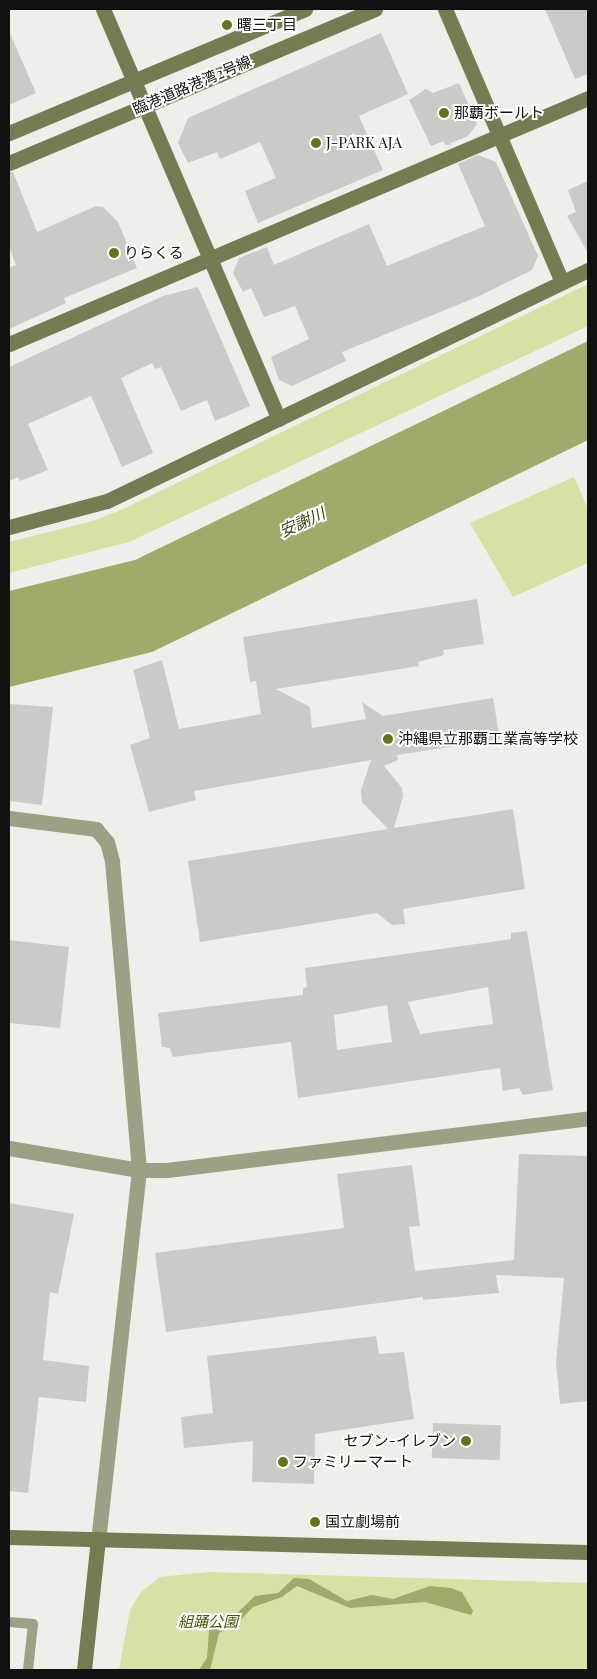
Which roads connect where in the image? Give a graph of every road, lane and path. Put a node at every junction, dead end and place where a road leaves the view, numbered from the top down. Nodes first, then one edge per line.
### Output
1 (103, 9) edge
2 (305, 9) edge
3 (375, 9) edge
4 (445, 9) edge
5 (134, 80) junction
6 (588, 98) edge
7 (145, 105) junction
8 (9, 133) edge
9 (499, 136) junction
10 (9, 163) edge
11 (208, 259) junction
12 (588, 270) edge
13 (562, 282) junction
14 (9, 344) edge
15 (279, 418) junction
16 (9, 527) edge
17 (9, 818) edge
18 (588, 1118) edge
19 (9, 1148) edge
20 (138, 1170) junction
21 (9, 1537) edge
22 (98, 1539) junction
23 (588, 1552) edge
24 (9, 1622) edge
25 (28, 1670) edge
26 (84, 1670) edge

1 - 5 street
2 - 5 street, 臨港道路港湾2号線
3 - 7 street, 臨港道路港湾2号線
4 - 9 street
5 - 7 street
5 - 8 street, 臨港道路港湾2号線
6 - 9 street
7 - 10 street, 臨港道路港湾2号線
7 - 11 street
9 - 11 street
9 - 13 street
11 - 14 street
11 - 15 street
12 - 13 street
13 - 15 street
15 - 16 street
17 - 20 street
18 - 20 street
19 - 20 street
20 - 22 street
21 - 22 street
22 - 23 street
22 - 26 street
24 - 25 lane

